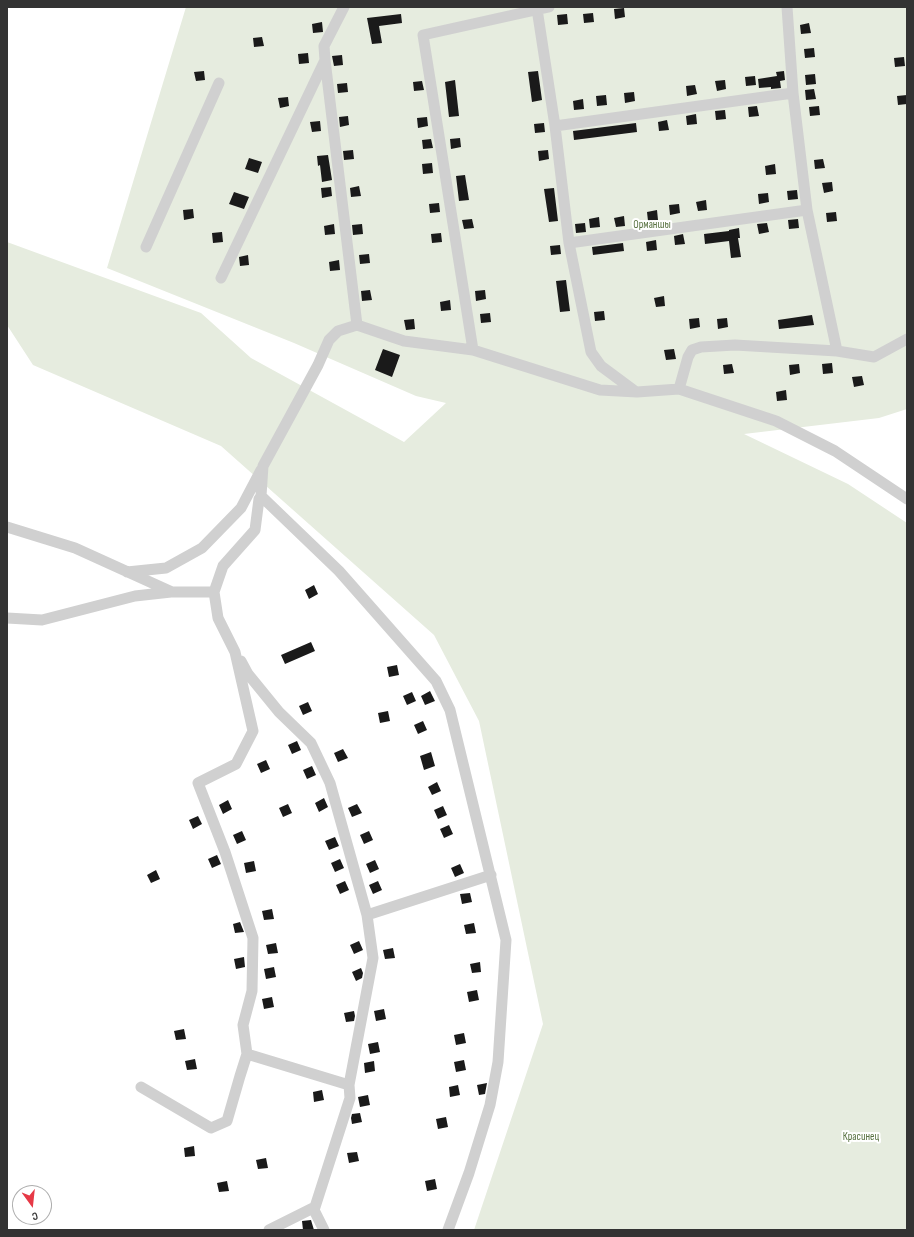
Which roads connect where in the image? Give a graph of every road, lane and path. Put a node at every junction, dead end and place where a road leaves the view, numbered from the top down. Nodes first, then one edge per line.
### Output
1 (344, 7) edge
2 (549, 7) edge
3 (787, 7) edge
4 (537, 9) junction
5 (325, 60) junction
6 (219, 83) dead end
7 (793, 93) junction
8 (555, 126) junction
9 (807, 210) junction
10 (569, 243) junction
11 (146, 247) dead end
12 (221, 278) dead end
13 (357, 325) junction
14 (907, 339) edge
15 (473, 350) junction
16 (837, 351) junction
17 (679, 389) junction
18 (637, 392) junction
19 (263, 466) junction
20 (261, 496) junction
21 (907, 499) edge
22 (7, 527) edge
23 (126, 572) junction
24 (172, 592) junction
25 (214, 592) junction
26 (7, 618) edge
27 (236, 652) junction
28 (491, 875) junction
29 (367, 915) junction
30 (247, 1054) junction
31 (349, 1085) junction
32 (141, 1087) dead end
33 (313, 1208) junction
34 (268, 1230) edge
35 (324, 1230) edge
36 (448, 1230) edge

1 - 5 street
2 - 4 street
3 - 7 street
4 - 8 street
4 - 15 street
5 - 12 street
5 - 13 street
6 - 11 street
7 - 8 street
7 - 9 street
8 - 10 street
9 - 10 street
9 - 16 street
10 - 18 street
13 - 15 street
13 - 19 street
14 - 16 street
15 - 18 street
16 - 17 street
17 - 18 street
17 - 21 street
19 - 20 street
19 - 23 street
20 - 25 street
20 - 28 street
22 - 23 street
23 - 24 street
24 - 25 street
24 - 26 street
25 - 27 street
27 - 29 street
27 - 30 street
28 - 29 street
28 - 36 street
29 - 31 street
30 - 31 street
30 - 32 street
31 - 33 street
33 - 34 street
33 - 35 street

